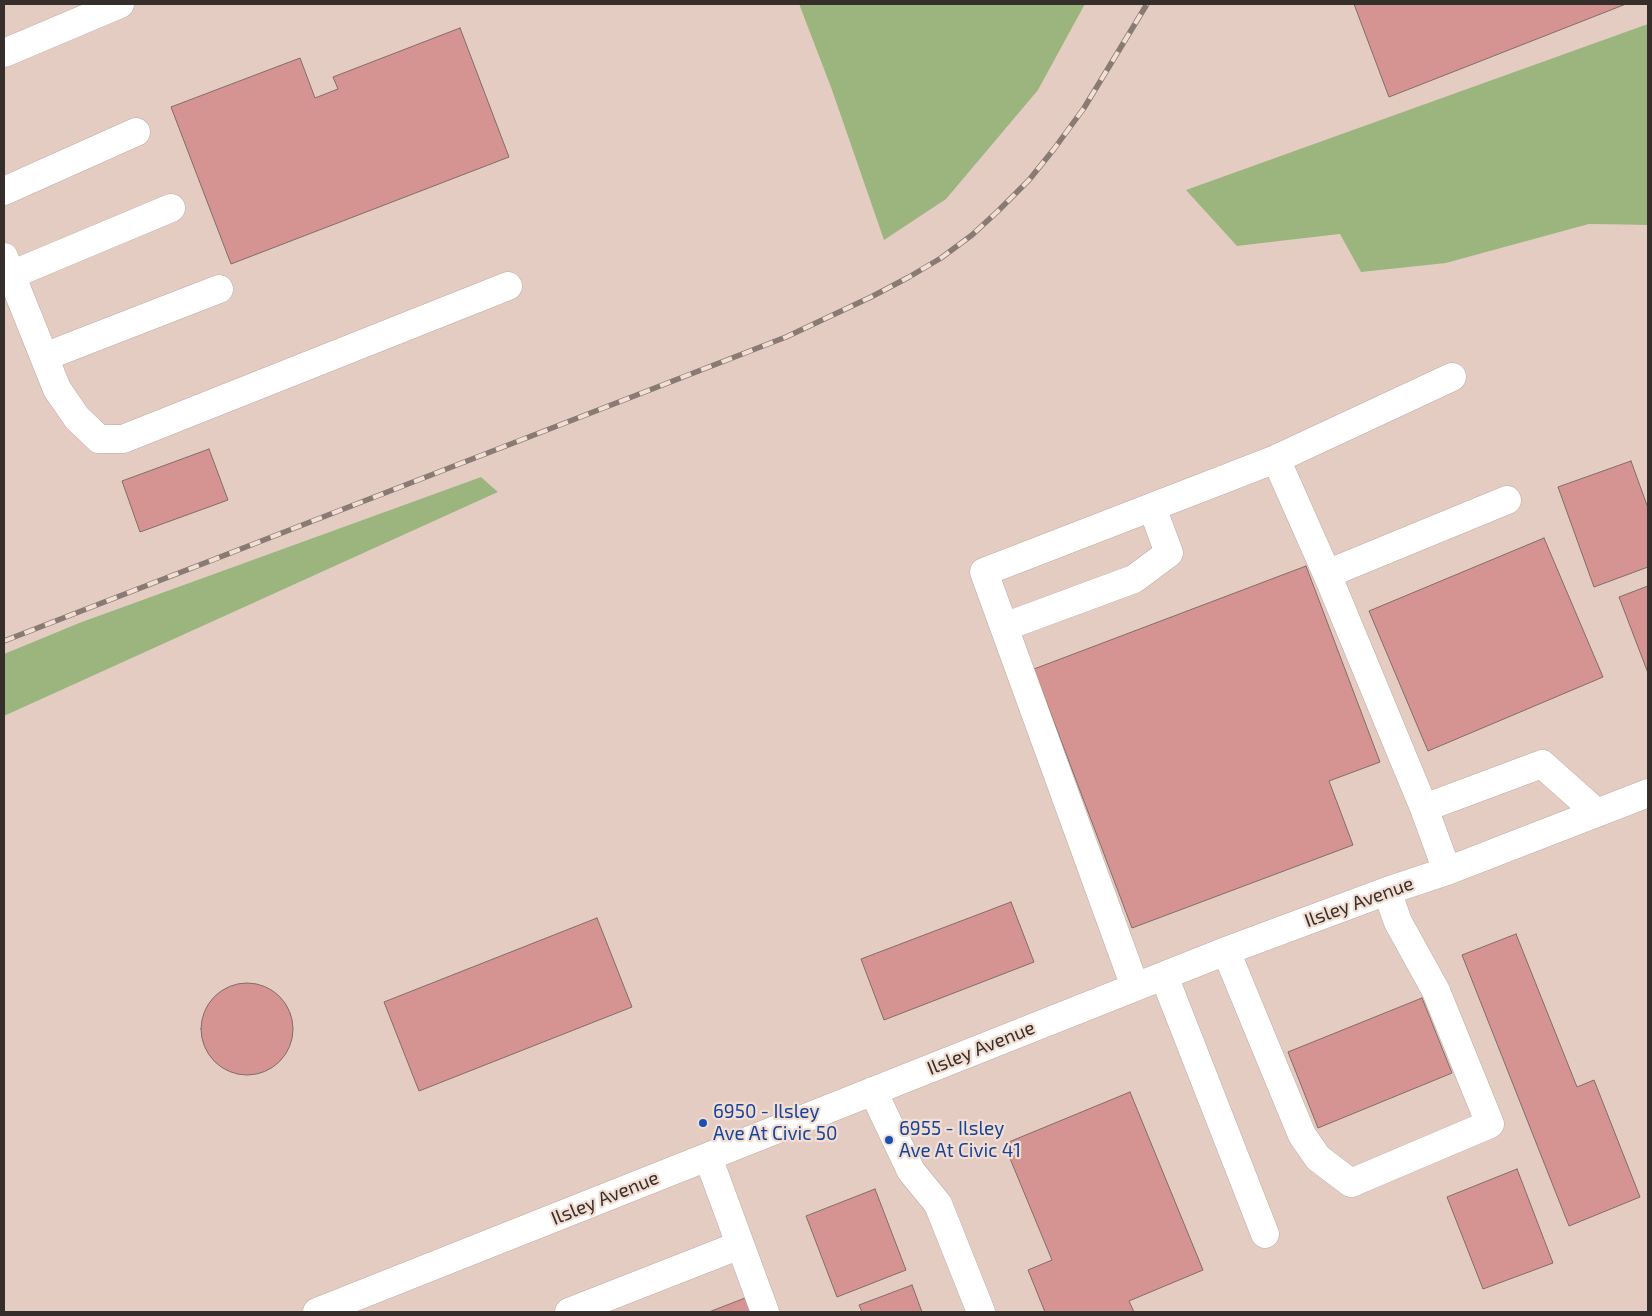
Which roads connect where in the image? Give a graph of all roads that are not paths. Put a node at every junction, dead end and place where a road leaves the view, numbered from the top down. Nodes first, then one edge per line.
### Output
1 (120, 4) edge
2 (4, 53) edge
3 (136, 132) dead end
4 (4, 192) edge
5 (171, 208) dead end
6 (7, 266) edge
7 (508, 286) dead end
8 (219, 289) dead end
9 (44, 357) junction
10 (1452, 377) dead end
11 (1276, 459) junction
12 (1507, 500) dead end
13 (1152, 507) junction
14 (1327, 574) junction
15 (1004, 626) junction
16 (1648, 793) edge
17 (1424, 808) junction
18 (1597, 813) junction
19 (1447, 871) junction
20 (1387, 891) junction
21 (1226, 951) junction
22 (1164, 976) junction
23 (1134, 987) junction
24 (873, 1091) junction
25 (708, 1157) junction
26 (1265, 1234) dead end
27 (740, 1245) junction
28 (318, 1312) edge
29 (569, 1312) edge
30 (765, 1312) edge
31 (981, 1312) edge

1 - 2 street
3 - 4 street
5 - 6 street
6 - 9 street
7 - 9 street
8 - 9 street
10 - 11 street
11 - 13 street
11 - 14 street
12 - 14 street
13 - 15 street
13 - 15 street
14 - 17 street
15 - 23 street
16 - 18 street, Ilsley Avenue
17 - 18 street
17 - 19 street
18 - 19 street, Ilsley Avenue
19 - 20 street, Ilsley Avenue
20 - 21 street, Ilsley Avenue
20 - 21 street
21 - 22 street, Ilsley Avenue
22 - 23 street, Ilsley Avenue
22 - 26 street
23 - 24 street, Ilsley Avenue
24 - 25 street, Ilsley Avenue
24 - 31 street
25 - 27 street
25 - 28 street, Ilsley Avenue
27 - 29 street
27 - 30 street

